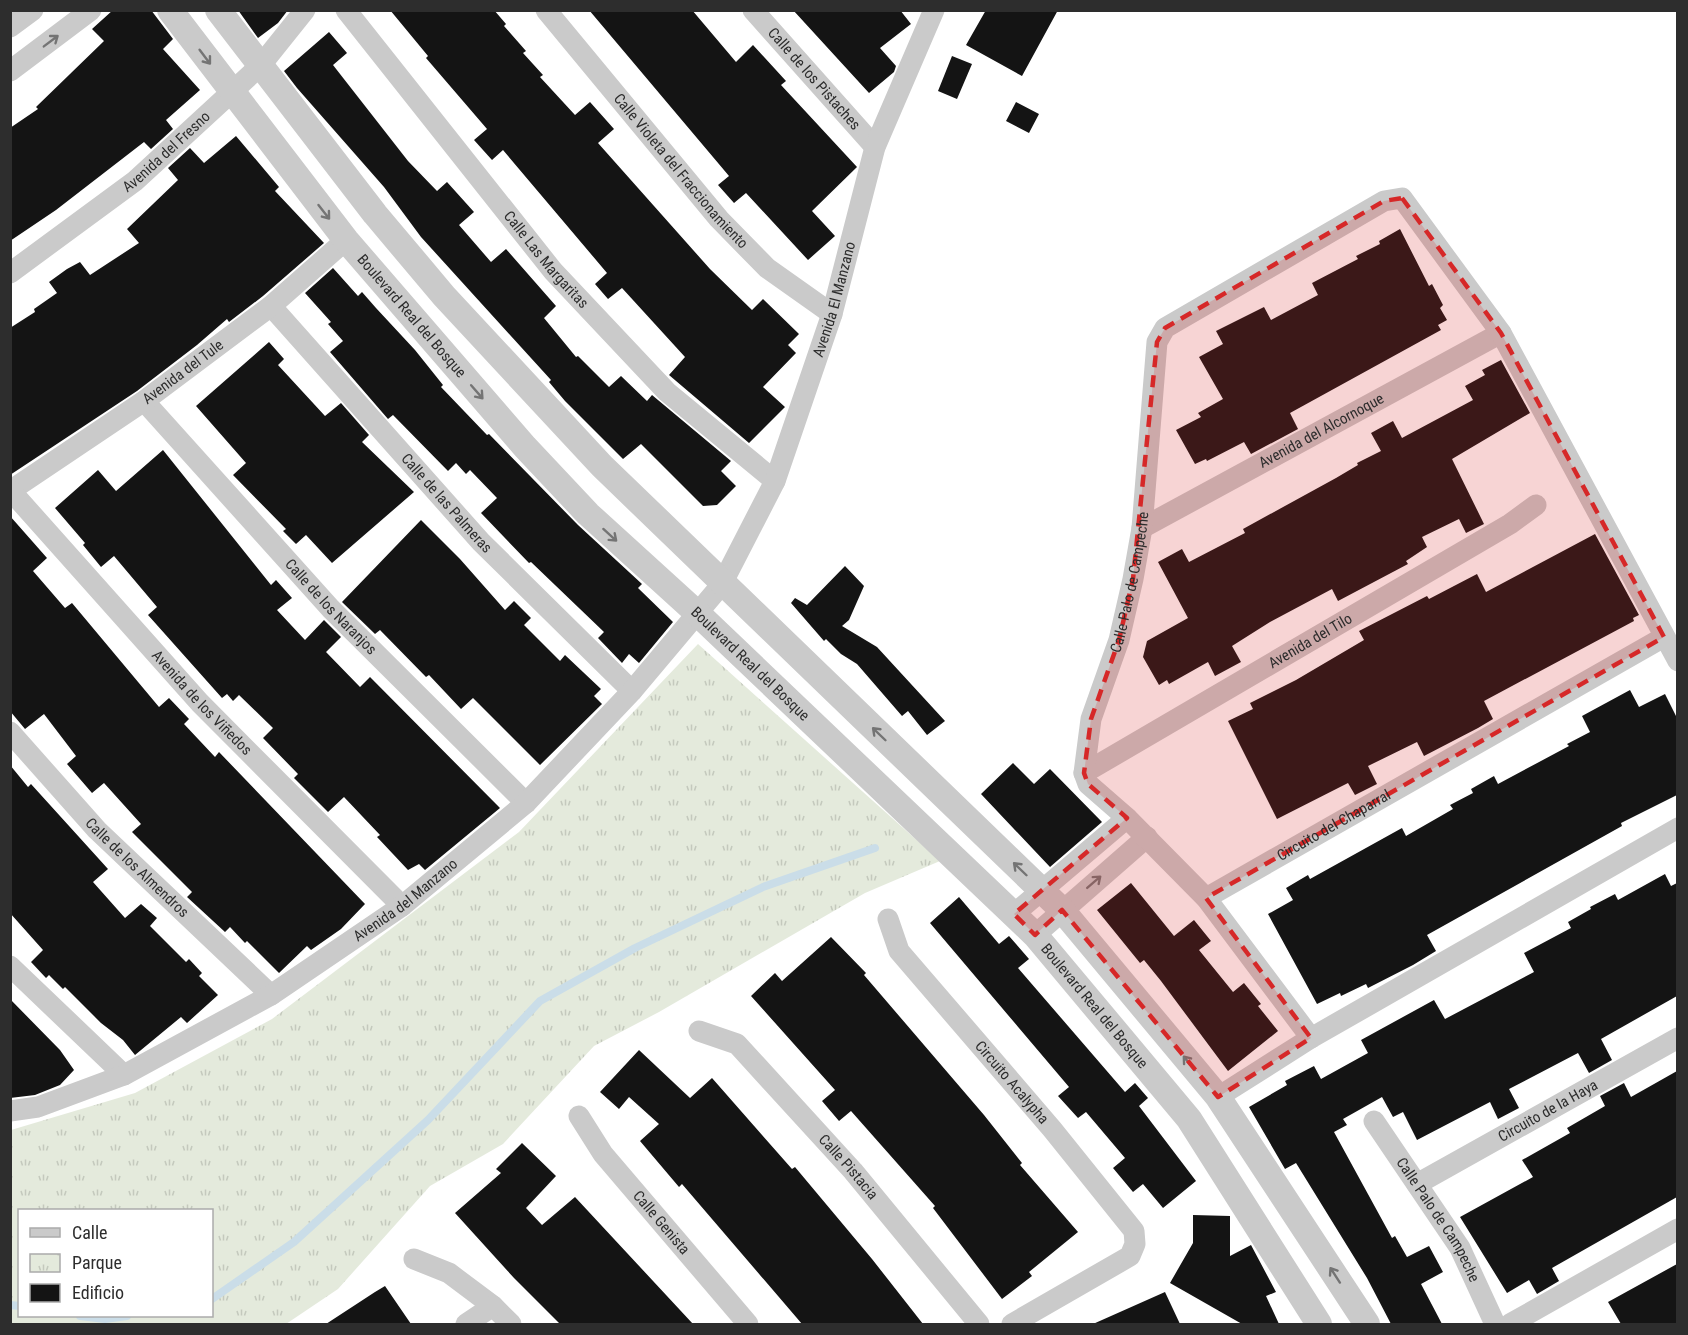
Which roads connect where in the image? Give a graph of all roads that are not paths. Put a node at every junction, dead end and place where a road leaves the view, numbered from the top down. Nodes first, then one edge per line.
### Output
1 (33, 10) edge
2 (91, 10) edge
3 (170, 10) edge
4 (218, 10) edge
5 (305, 10) edge
6 (346, 10) edge
7 (546, 10) edge
8 (753, 10) edge
9 (934, 10) edge
10 (10, 27) edge
11 (10, 38) edge
12 (18, 65) edge
13 (261, 65) junction
14 (231, 93) junction
15 (875, 147) junction
16 (346, 240) junction
17 (10, 273) edge
18 (271, 306) junction
19 (832, 314) junction
20 (1501, 333) junction
21 (144, 400) junction
22 (775, 482) junction
23 (11, 491) edge
24 (1536, 505) dead end
25 (1142, 528) junction
26 (722, 584) junction
27 (697, 613) junction
28 (1664, 638) junction
29 (1677, 661) edge
30 (632, 691) junction
31 (10, 732) edge
32 (1084, 773) junction
33 (526, 803) junction
34 (1127, 818) junction
35 (1677, 828) edge
36 (1147, 837) junction
37 (1043, 891) junction
38 (1206, 898) junction
39 (402, 906) junction
40 (1062, 910) junction
41 (1014, 914) junction
42 (888, 920) dead end
43 (1035, 935) junction
44 (10, 966) edge
45 (271, 995) junction
46 (699, 1031) dead end
47 (1311, 1038) junction
48 (1677, 1038) edge
49 (124, 1075) junction
50 (1218, 1097) junction
51 (10, 1111) edge
52 (579, 1116) dead end
53 (1374, 1121) dead end
54 (1417, 1184) junction
55 (1677, 1229) edge
56 (414, 1259) dead end
57 (493, 1306) junction
58 (466, 1324) edge
59 (511, 1324) edge
60 (748, 1324) edge
61 (980, 1324) edge
62 (1012, 1324) edge
63 (1319, 1324) edge
64 (1367, 1324) edge
65 (1495, 1324) edge
66 (1510, 1324) edge

1 - 10 street
12 -> 2 street
3 -> 14 street, Boulevard Real del Bosque
4 - 13 street
5 - 13 street, Avenida del Fresno
6 - 22 street, Calle Las Margaritas
7 - 19 street, Calle Violeta del Fraccionamiento
8 - 15 street, Calle de los Pistaches
9 - 15 street, Avenida El Manzano
11 - 12 street
13 - 14 street, Avenida del Fresno
13 - 26 street
14 -> 16 street, Boulevard Real del Bosque
14 - 17 street, Avenida del Fresno
15 - 19 street, Avenida El Manzano
16 - 18 street, Avenida del Tule
16 -> 27 street, Boulevard Real del Bosque
18 - 21 street, Avenida del Tule
18 - 30 street, Calle de las Palmeras
19 - 22 street, Avenida El Manzano
20 - 25 street, Avenida del Alcornoque
20 - 25 street, Calle Palo de Campeche
20 - 28 street
21 - 23 street, Avenida del Tule
21 - 33 street, Calle de los Naranjos
22 - 26 street, Avenida El Manzano
23 - 39 street, Avenida de los Viñedos
24 - 32 street, Avenida del Tilo
25 - 32 street, Calle Palo de Campeche
26 - 27 street, Avenida del Manzano
37 -> 26 street
27 - 30 street, Avenida del Manzano
27 - 41 street, Boulevard Real del Bosque
28 - 29 street
28 - 38 street, Circuito del Chaparral
30 - 33 street, Avenida del Manzano
31 - 45 street, Calle de los Almendros
32 - 34 street
33 - 39 street, Avenida del Manzano
34 - 36 street
34 - 37 street
35 - 47 street
36 - 38 street
40 -> 36 street
37 - 40 street
37 - 41 street
38 - 47 street
39 - 45 street, Avenida del Manzano
40 - 43 street
50 -> 40 street
41 - 43 street, Boulevard Real del Bosque
42 - 62 street, Circuito Acalypha
43 - 63 street, Boulevard Real del Bosque
44 - 49 street
45 - 49 street, Avenida del Manzano
46 - 61 street, Calle Pistacia
47 - 50 street
48 - 54 street, Circuito de la Haya
49 - 51 street, Avenida del Manzano
64 -> 50 street
52 - 60 street, Calle Genista
53 - 54 street, Calle Palo de Campeche
54 - 65 street, Calle Palo de Campeche
55 - 66 street
56 - 57 street
57 - 58 street
57 - 59 street

